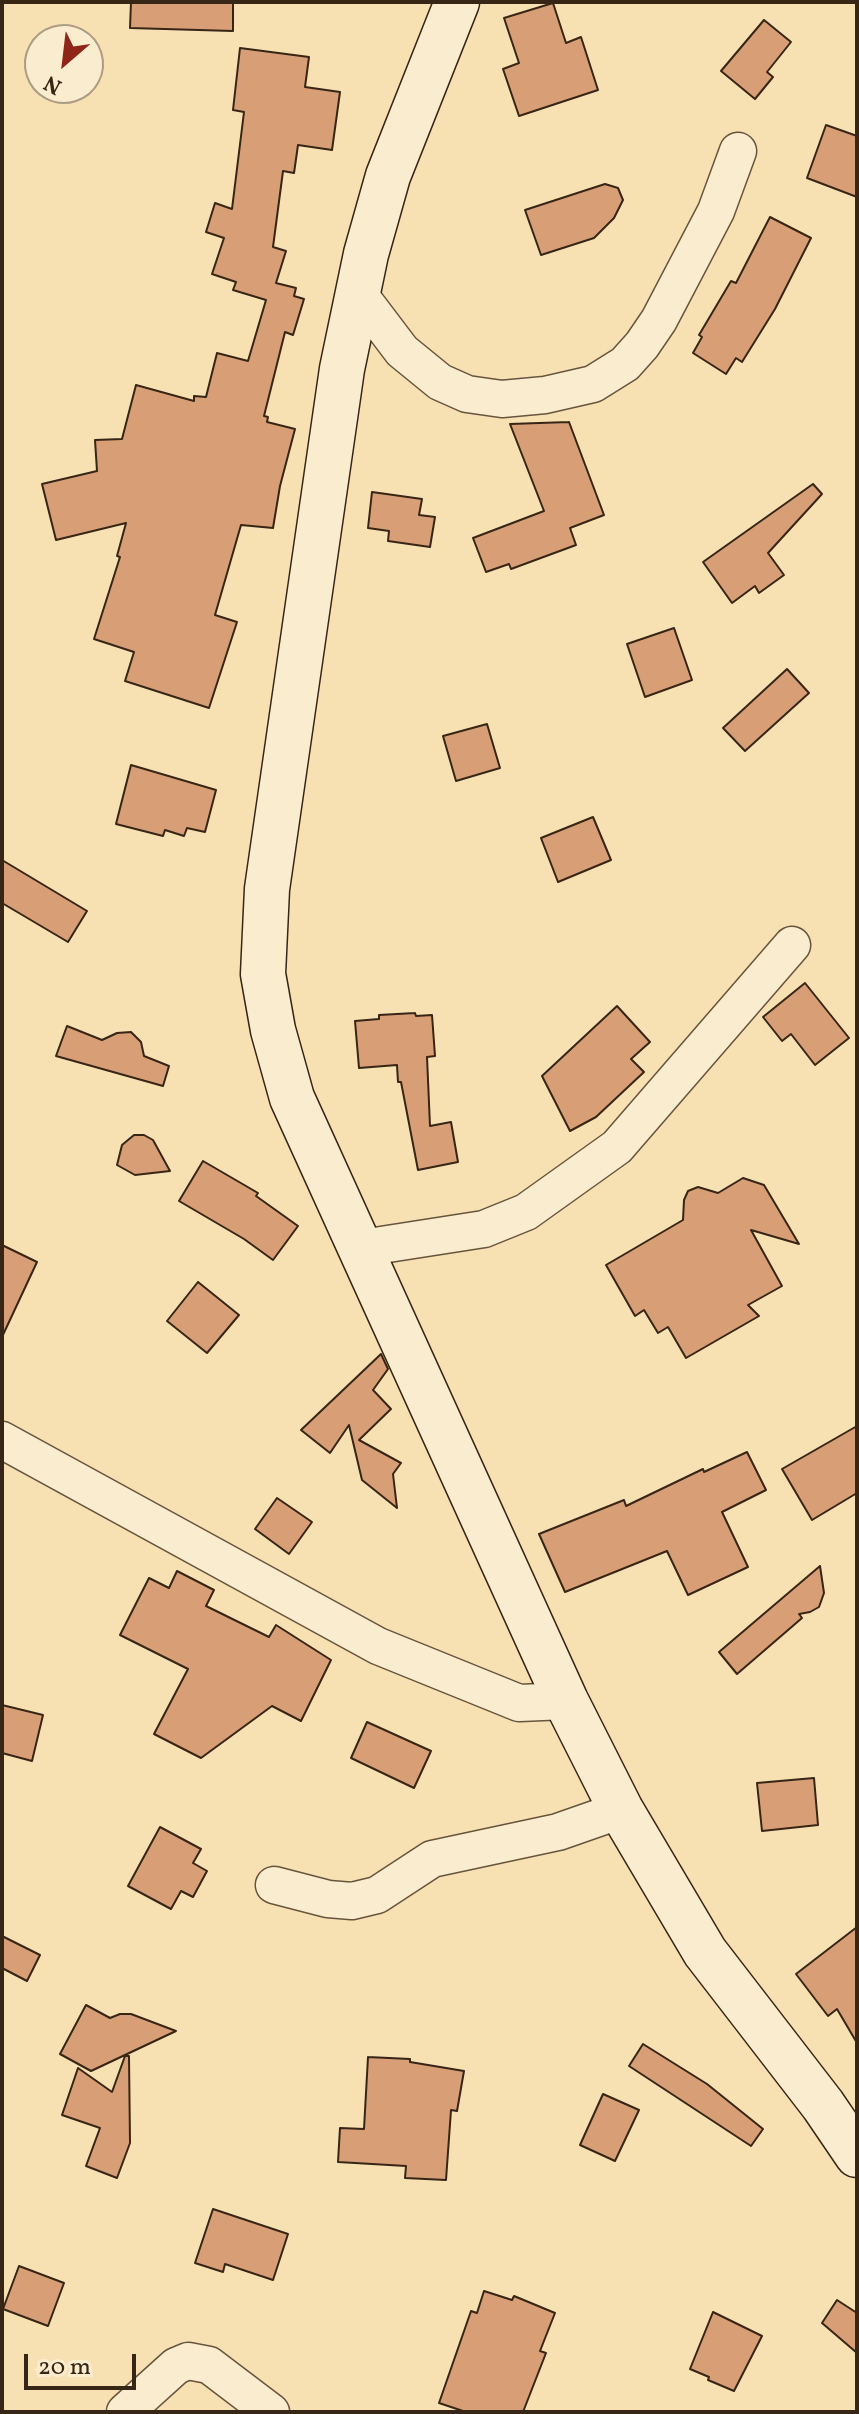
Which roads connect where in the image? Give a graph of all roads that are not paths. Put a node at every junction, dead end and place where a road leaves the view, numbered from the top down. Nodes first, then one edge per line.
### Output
1 (457, 2) edge
2 (738, 151) dead end
3 (358, 293) junction
4 (792, 945) dead end
5 (362, 1248) junction
6 (2, 1440) edge
7 (566, 1701) junction
8 (621, 1810) junction
9 (274, 1885) dead end
10 (857, 2155) edge
11 (125, 2412) edge
12 (271, 2412) edge

1 - 3 street
2 - 3 street
3 - 5 street
4 - 5 street
5 - 7 street
6 - 7 street
7 - 8 street
8 - 9 street
8 - 10 street
11 - 12 street

